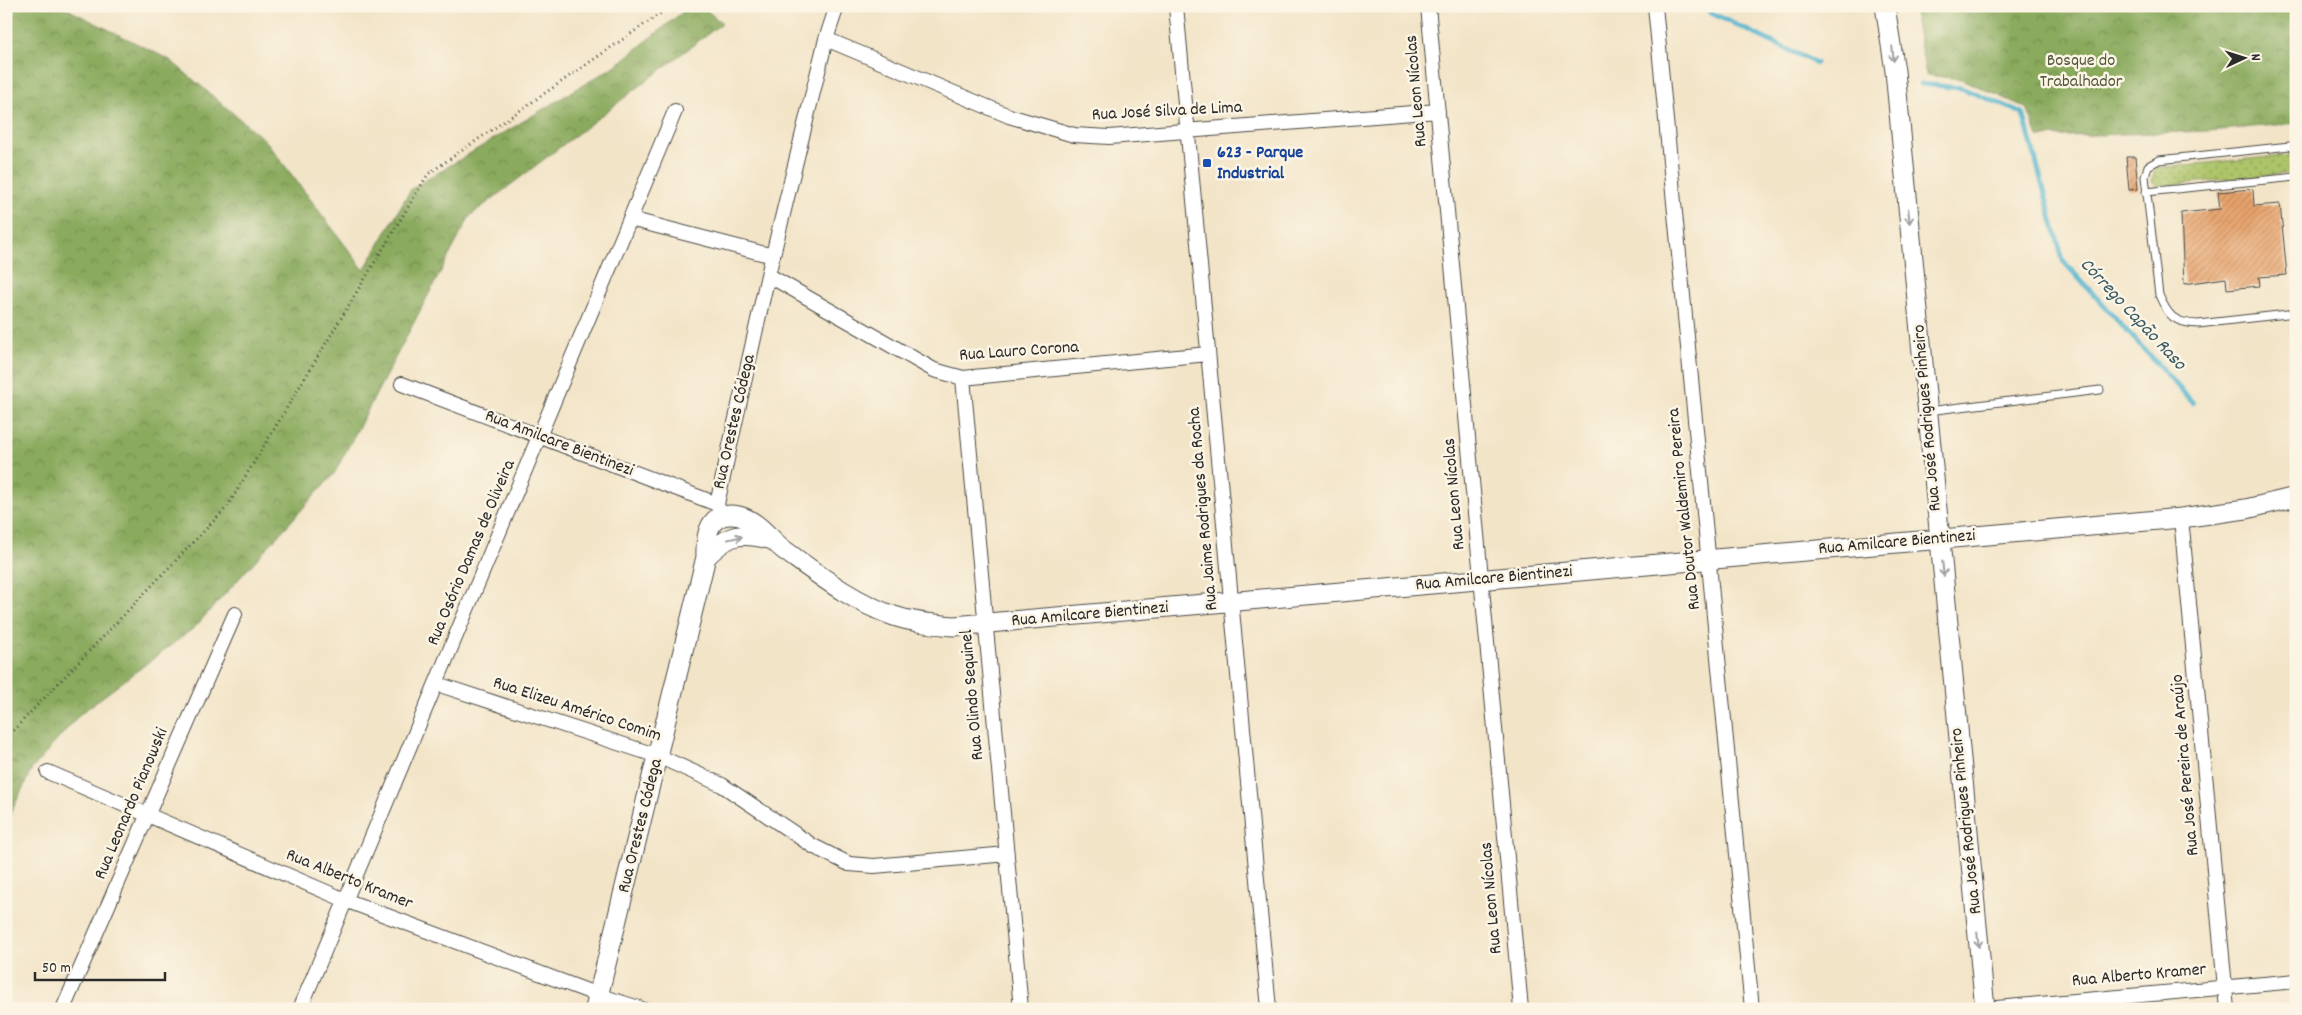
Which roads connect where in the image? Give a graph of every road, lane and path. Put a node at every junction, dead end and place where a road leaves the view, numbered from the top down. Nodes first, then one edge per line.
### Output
1 (671, 6) edge
2 (837, 6) edge
3 (1176, 6) edge
4 (1428, 6) edge
5 (1655, 6) edge
6 (1885, 6) edge
7 (826, 39) junction
8 (675, 111) dead end
9 (1438, 111) junction
10 (1188, 131) junction
11 (2296, 149) edge
12 (2296, 177) edge
13 (2146, 192) junction
14 (630, 219) junction
15 (772, 256) junction
16 (768, 275) junction
17 (2296, 313) edge
18 (1208, 354) junction
19 (963, 378) junction
20 (402, 384) dead end
21 (2100, 390) dead end
22 (1928, 412) junction
23 (541, 436) junction
24 (2296, 497) edge
25 (719, 511) junction
26 (2181, 518) junction
27 (770, 539) junction
28 (1940, 540) junction
29 (706, 557) junction
30 (1708, 560) junction
31 (1481, 580) junction
32 (1232, 602) junction
33 (235, 614) dead end
34 (986, 624) junction
35 (437, 684) junction
36 (6, 738) edge
37 (658, 756) junction
38 (48, 772) dead end
39 (147, 816) junction
40 (1007, 854) junction
41 (346, 900) junction
42 (2296, 981) edge
43 (2225, 988) junction
44 (597, 1002) edge
45 (64, 1009) edge
46 (300, 1009) edge
47 (642, 1009) edge
48 (1021, 1009) edge
49 (1269, 1009) edge
50 (1521, 1009) edge
51 (1752, 1009) edge
52 (1986, 1009) edge
53 (2227, 1009) edge

1 - 36 path
2 - 7 street, Rua Orestes Códega
3 - 10 street, Rua Jaime Rodrigues da Rocha
4 - 9 street, Rua Leon Nícolas
5 - 30 street, Rua Doutor Waldemiro Pereira
6 -> 22 main road, Rua José Rodrigues Pinheiro
7 - 10 street, Rua José Silva de Lima
7 - 15 street, Rua Orestes Códega
8 - 14 street, Rua Osório Damas de Oliveira
9 - 10 street, Rua José Silva de Lima
9 - 31 street, Rua Leon Nícolas
10 - 18 street, Rua Jaime Rodrigues da Rocha
11 - 13 lane
12 - 13 lane
13 - 17 lane
14 - 15 street
14 - 23 street, Rua Osório Damas de Oliveira
15 - 16 street, Rua Orestes Códega
16 - 19 street, Rua Lauro Corona
16 - 25 street, Rua Orestes Códega
18 - 19 street, Rua Lauro Corona
18 - 32 street, Rua Jaime Rodrigues da Rocha
19 - 34 street, Rua Olindo Sequinel
20 - 23 street, Rua Amilcare Bientinezi
21 - 22 lane
22 - 28 main road, Rua José Rodrigues Pinheiro
23 - 25 street, Rua Amilcare Bientinezi
23 - 35 street, Rua Osório Damas de Oliveira
24 - 26 main road, Rua Amilcare Bientinezi
25 - 27 main road, Rua Amilcare Bientinezi
25 - 29 main road, Rua Orestes Códega
26 - 28 main road, Rua Amilcare Bientinezi
26 - 43 street, Rua José Pereira de Araújo
29 -> 27 main road
27 - 34 main road, Rua Amilcare Bientinezi
28 - 30 main road, Rua Amilcare Bientinezi
28 -> 52 main road, Rua José Rodrigues Pinheiro
29 - 37 main road, Rua Orestes Códega
30 - 31 main road, Rua Amilcare Bientinezi
30 - 51 street, Rua Doutor Waldemiro Pereira
31 - 32 main road, Rua Amilcare Bientinezi
31 - 50 street, Rua Leon Nícolas
32 - 34 main road, Rua Amilcare Bientinezi
32 - 49 street, Rua Jaime Rodrigues da Rocha
33 - 39 street, Rua Leonardo Pianowski
34 - 40 street, Rua Olindo Sequinel
35 - 37 street, Rua Elizeu Américo Comim
35 - 41 street, Rua Osório Damas de Oliveira
37 - 40 street, Rua Elizeu Américo Comim
37 - 44 main road, Rua Orestes Códega
38 - 39 street, Rua Alberto Kramer
39 - 41 street, Rua Alberto Kramer
39 - 45 street, Rua Leonardo Pianowski
40 - 48 street, Rua Olindo Sequinel
41 - 44 street, Rua Alberto Kramer
41 - 46 street, Rua Osório Damas de Oliveira
42 - 43 street, Rua Alberto Kramer
43 - 52 street, Rua Alberto Kramer
43 - 53 street, Rua José Pereira de Araújo
44 - 47 street, Rua Alberto Kramer

